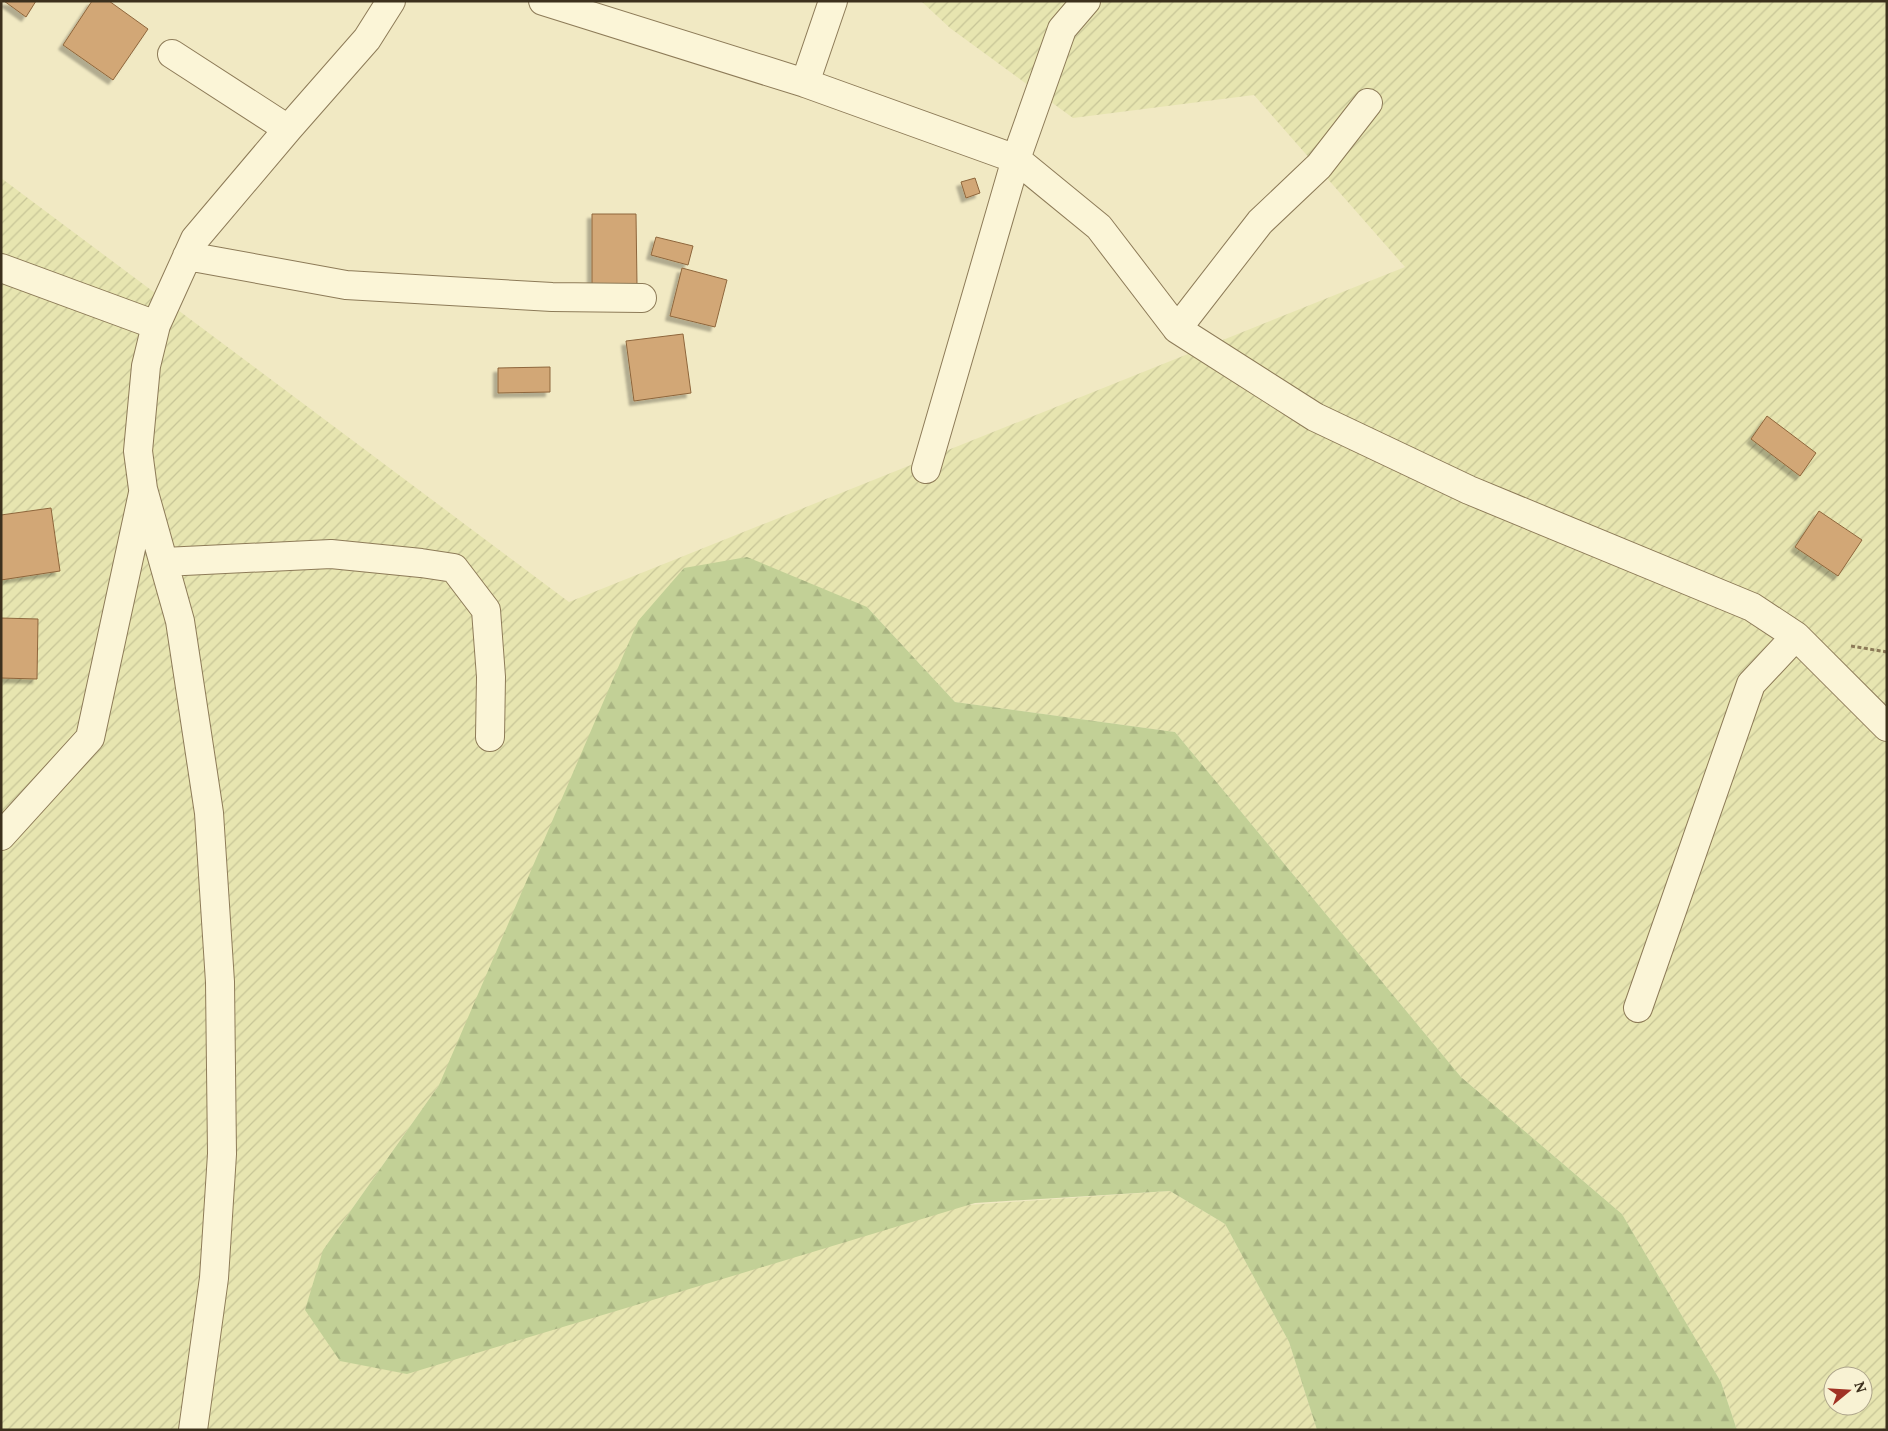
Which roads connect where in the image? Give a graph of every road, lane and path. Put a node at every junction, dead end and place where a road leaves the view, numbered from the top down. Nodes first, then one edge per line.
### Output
1 (391, 1) edge
2 (544, 1) edge
3 (834, 1) edge
4 (1086, 1) edge
5 (172, 54) dead end
6 (805, 83) junction
7 (1368, 103) dead end
8 (288, 129) junction
9 (1016, 158) junction
10 (187, 256) junction
11 (1, 268) edge
12 (642, 298) dead end
13 (156, 325) junction
14 (1176, 329) junction
15 (926, 469) dead end
16 (144, 489) junction
17 (164, 562) junction
18 (1796, 636) junction
19 (1887, 727) edge
20 (490, 737) dead end
21 (1, 836) edge
22 (1638, 1008) dead end
23 (193, 1430) edge

1 - 8 street
2 - 6 street
3 - 6 street
4 - 9 street
5 - 8 street
6 - 9 street
7 - 14 street
8 - 10 street
9 - 14 street
9 - 15 street
10 - 12 street
10 - 13 street
11 - 13 street
13 - 16 street
14 - 18 street
16 - 17 street
16 - 21 street
17 - 20 street
17 - 23 street
18 - 19 street
18 - 22 street

